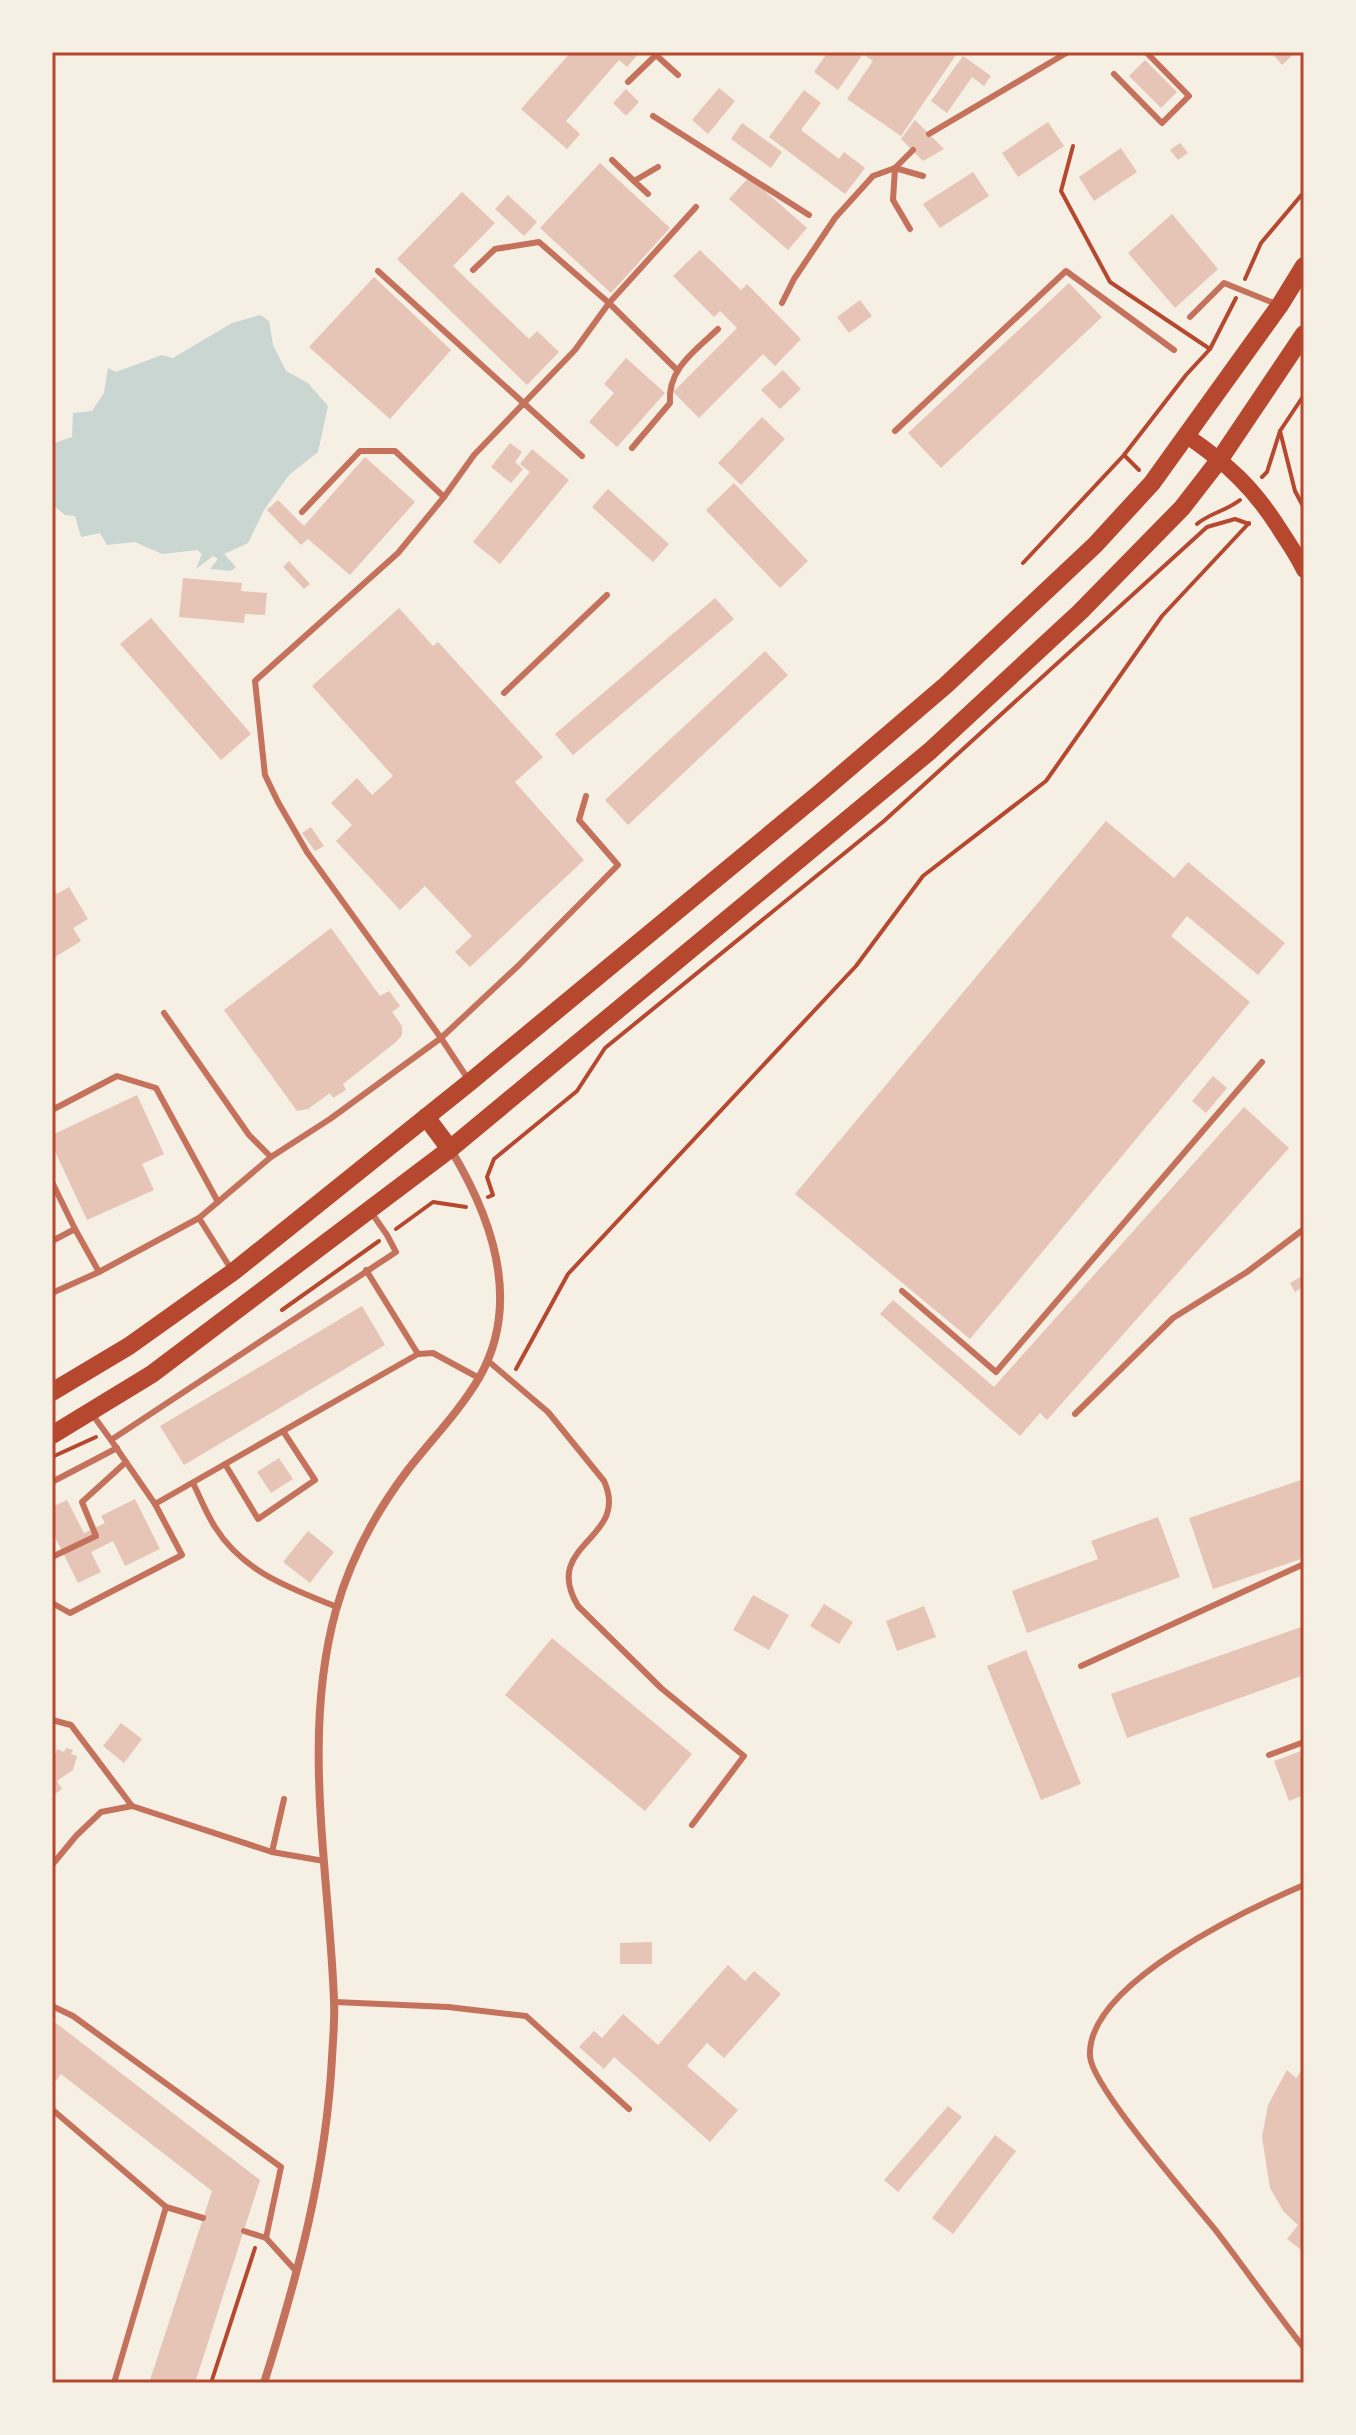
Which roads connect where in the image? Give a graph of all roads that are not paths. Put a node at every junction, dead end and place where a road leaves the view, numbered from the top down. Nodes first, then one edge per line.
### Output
1 (1054, 52) edge
2 (1146, 52) edge
3 (657, 53) edge
4 (1065, 54) edge
5 (1114, 74) dead end
6 (678, 75) dead end
7 (628, 82) dead end
8 (653, 116) dead end
9 (929, 134) dead end
10 (913, 150) dead end
11 (612, 160) dead end
12 (658, 167) dead end
13 (895, 168) junction
14 (923, 176) dead end
15 (634, 181) junction
16 (648, 194) dead end
17 (696, 207) dead end
18 (809, 215) dead end
19 (910, 229) dead end
20 (1304, 266) edge
21 (473, 270) dead end
22 (378, 271) dead end
23 (609, 303) junction
24 (782, 303) dead end
25 (1280, 305) junction
26 (1190, 317) dead end
27 (718, 329) dead end
28 (1304, 334) edge
29 (1174, 350) dead end
30 (676, 369) junction
31 (525, 403) junction
32 (895, 431) dead end
33 (1187, 436) junction
34 (632, 448) dead end
35 (582, 456) dead end
36 (1220, 459) junction
37 (444, 497) junction
38 (302, 512) dead end
39 (1304, 570) edge
40 (607, 595) dead end
41 (504, 693) dead end
42 (586, 796) dead end
43 (164, 1013) dead end
44 (441, 1038) junction
45 (1262, 1062) dead end
46 (470, 1082) junction
47 (52, 1110) edge
48 (426, 1117) junction
49 (450, 1149) junction
50 (271, 1157) junction
51 (52, 1182) edge
52 (218, 1202) junction
53 (369, 1210) junction
54 (199, 1218) junction
55 (75, 1229) junction
56 (1304, 1229) edge
57 (52, 1241) edge
58 (366, 1270) junction
59 (99, 1272) junction
60 (233, 1272) junction
61 (902, 1291) dead end
62 (52, 1293) edge
63 (418, 1354) junction
64 (487, 1360) junction
65 (479, 1378) junction
66 (52, 1392) edge
67 (90, 1411) junction
68 (1075, 1414) dead end
69 (283, 1431) junction
70 (52, 1435) edge
71 (111, 1440) junction
72 (117, 1448) junction
73 (126, 1462) junction
74 (225, 1464) junction
75 (52, 1482) edge
76 (193, 1483) junction
77 (155, 1504) junction
78 (52, 1557) edge
79 (1304, 1564) edge
80 (52, 1603) edge
81 (337, 1607) junction
82 (1081, 1666) dead end
83 (52, 1720) edge
84 (1304, 1742) edge
85 (1269, 1755) dead end
86 (284, 1799) dead end
87 (132, 1806) junction
88 (692, 1825) dead end
89 (272, 1852) junction
90 (324, 1861) junction
91 (52, 1865) edge
92 (1304, 1885) edge
93 (335, 2002) junction
94 (52, 2006) edge
95 (629, 2109) dead end
96 (52, 2113) edge
97 (166, 2207) junction
98 (203, 2218) dead end
99 (244, 2231) dead end
100 (263, 2236) junction
101 (297, 2273) junction
102 (1304, 2348) edge
103 (114, 2383) edge
104 (264, 2383) edge

1 - 4 lane
2 - 5 lane
3 - 6 lane
3 - 7 lane
4 - 9 lane
8 - 18 lane
10 - 13 lane
11 - 15 lane
12 - 15 lane
13 - 14 lane
13 - 19 lane
13 - 24 lane
15 - 16 lane
17 - 23 lane
20 - 25 main road
21 - 23 lane
22 - 31 lane
23 - 30 lane
23 - 31 lane
25 - 26 lane
25 - 33 main road
27 - 30 lane
28 - 36 main road
29 - 32 lane
30 - 34 lane
31 - 35 lane
31 - 37 lane
33 - 36 main road
33 - 46 main road
36 - 39 main road
36 - 49 main road
37 - 38 lane
37 - 44 lane
40 - 41 lane
42 - 44 lane
43 - 50 lane
44 - 46 lane
44 - 50 lane
45 - 61 lane
46 - 48 main road
47 - 52 lane
48 - 49 main road
48 - 60 main road
49 - 53 main road
49 - 64 street
50 - 52 lane
51 - 55 lane
52 - 54 lane
53 - 58 lane
53 - 67 main road
54 - 59 lane
54 - 60 lane
55 - 57 lane
55 - 59 lane
56 - 68 lane
58 - 63 lane
58 - 71 lane
59 - 62 lane
60 - 66 main road
63 - 65 lane
63 - 69 lane
64 - 65 street
64 - 88 lane
65 - 81 street
67 - 70 main road
67 - 71 lane
69 - 74 lane
69 - 74 lane
71 - 72 lane
72 - 73 lane
72 - 75 lane
73 - 77 lane
73 - 78 lane
74 - 76 lane
76 - 77 lane
76 - 81 lane
77 - 80 lane
79 - 82 lane
81 - 90 street
83 - 87 lane
84 - 85 lane
86 - 89 lane
87 - 89 lane
87 - 91 lane
89 - 90 lane
90 - 93 street
92 - 102 lane
93 - 95 lane
93 - 101 street
94 - 100 lane
96 - 97 lane
97 - 98 lane
97 - 103 lane
99 - 100 lane
100 - 101 lane
101 - 104 street

